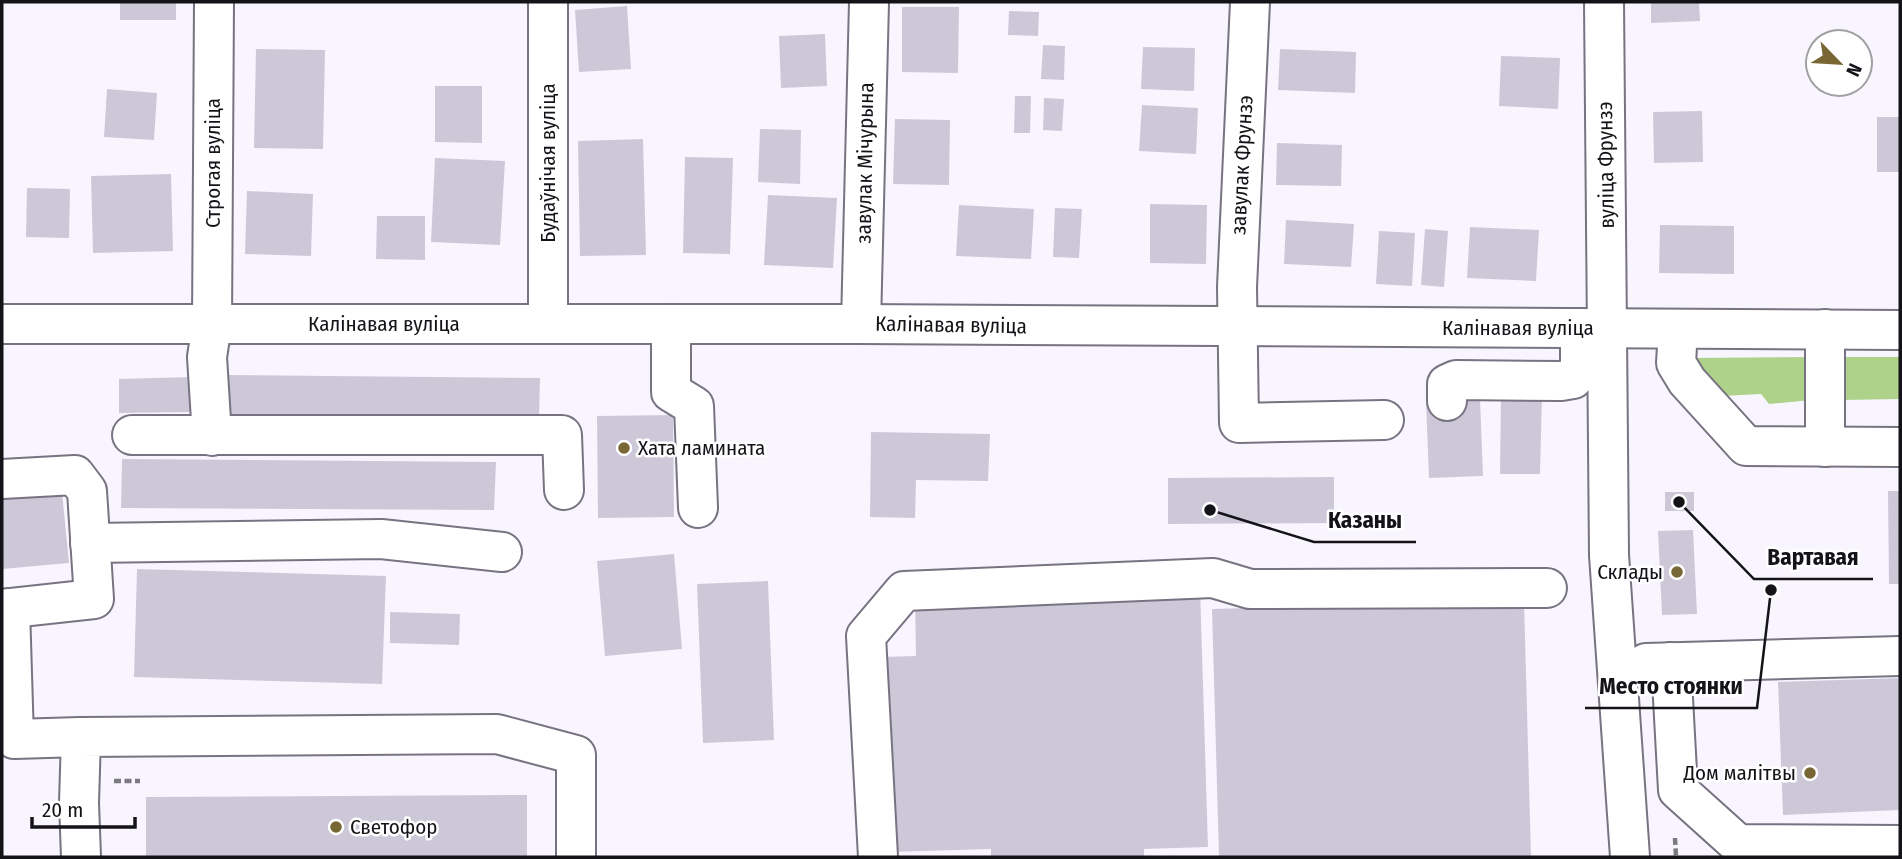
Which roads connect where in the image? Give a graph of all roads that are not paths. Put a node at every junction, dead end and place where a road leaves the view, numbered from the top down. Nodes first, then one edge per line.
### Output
1 (214, 2) edge
2 (548, 2) edge
3 (869, 2) edge
4 (1250, 2) edge
5 (1604, 2) edge
6 (2, 324) edge
7 (212, 324) junction
8 (548, 324) junction
9 (671, 324) junction
10 (861, 324) junction
11 (1238, 327) junction
12 (1594, 328) junction
13 (1678, 329) junction
14 (1825, 329) junction
15 (1900, 330) edge
16 (1447, 401) dead end
17 (1384, 420) dead end
18 (132, 435) dead end
19 (212, 436) junction
20 (1825, 447) junction
21 (1900, 447) edge
22 (2, 479) edge
23 (564, 490) dead end
24 (698, 508) dead end
25 (90, 543) junction
26 (502, 552) dead end
27 (1547, 588) dead end
28 (6, 609) edge
29 (1900, 656) edge
30 (1671, 662) junction
31 (1616, 664) junction
32 (81, 737) junction
33 (1900, 845) edge
34 (81, 857) edge
35 (576, 857) edge
36 (878, 857) edge
37 (1630, 857) edge

1 - 7 street, Строгая вуліца
2 - 8 street, Будаўнічая вуліца
3 - 10 street, завулак Мічурына
4 - 11 street, завулак Фрунзэ
5 - 12 street, вуліца Фрунзэ
6 - 7 street, Калінавая вуліца
7 - 8 street, Калінавая вуліца
7 - 19 street, Строгая вуліца
8 - 9 street, Калінавая вуліца
9 - 10 street, Калінавая вуліца
9 - 24 street
10 - 11 street, Калінавая вуліца
11 - 12 street, Калінавая вуліца
11 - 17 street, завулак Фрунзэ
12 - 13 street, Калінавая вуліца
12 - 16 street
12 - 31 street
13 - 14 street, Калінавая вуліца
13 - 20 street
14 - 15 street, Калінавая вуліца
14 - 20 street
18 - 19 street
19 - 23 street
20 - 21 street
22 - 25 street
25 - 26 street
25 - 28 street
27 - 36 street
28 - 32 street
29 - 30 street
30 - 31 street
30 - 33 street
31 - 37 street
32 - 34 street
32 - 35 street

